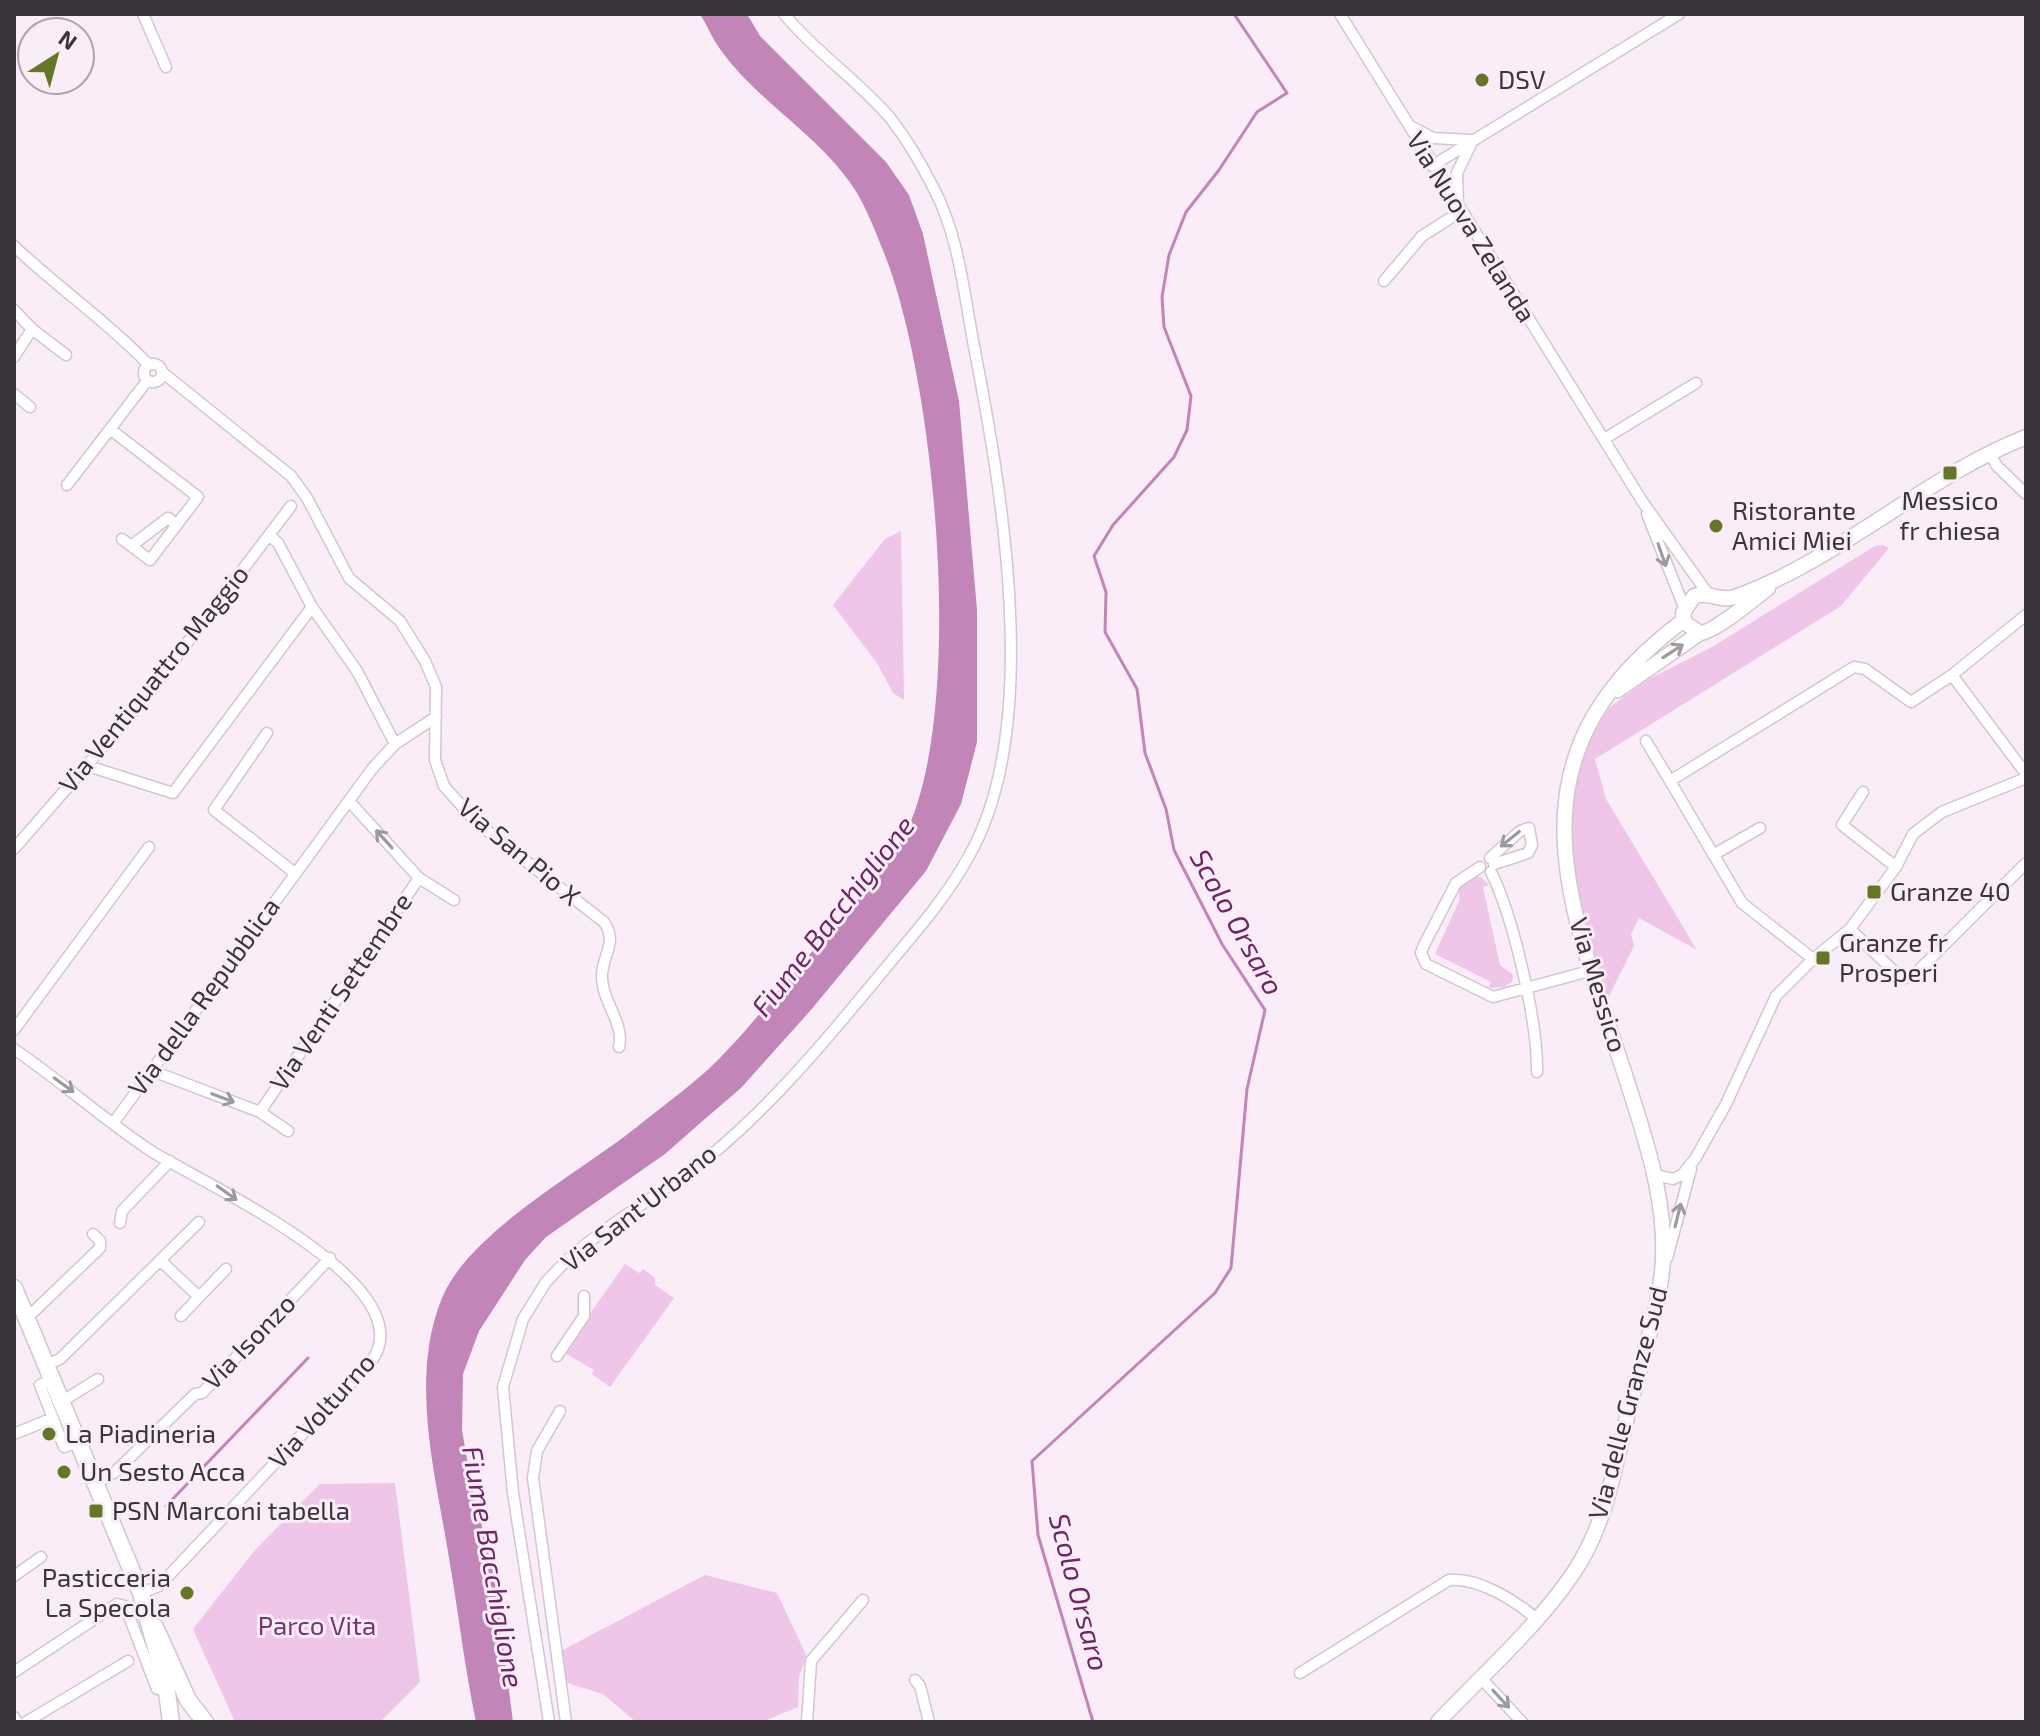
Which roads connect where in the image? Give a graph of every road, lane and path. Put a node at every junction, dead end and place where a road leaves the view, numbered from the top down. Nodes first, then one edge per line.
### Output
1 (143, 14) edge
2 (784, 14) edge
3 (1340, 14) edge
4 (1679, 14) edge
5 (166, 67) dead end
6 (1407, 125) junction
7 (1473, 140) junction
8 (1432, 166) junction
9 (1459, 211) junction
10 (14, 246) edge
11 (1384, 281) dead end
12 (14, 310) edge
13 (32, 329) junction
14 (66, 355) dead end
15 (14, 357) edge
16 (149, 365) junction
17 (162, 372) junction
18 (147, 381) junction
19 (1696, 383) dead end
20 (14, 394) edge
21 (30, 407) dead end
22 (2026, 425) edge
23 (110, 429) junction
24 (2026, 437) edge
25 (1604, 439) junction
26 (1996, 450) junction
27 (67, 485) dead end
28 (2026, 494) edge
29 (1642, 501) junction
30 (291, 506) dead end
31 (177, 525) junction
32 (269, 535) junction
33 (1690, 570) junction
34 (1784, 576) junction
35 (1673, 584) junction
36 (1712, 596) junction
37 (312, 607) junction
38 (1684, 614) junction
39 (2026, 615) edge
40 (1722, 620) junction
41 (1700, 633) junction
42 (1952, 675) junction
43 (1602, 703) junction
44 (436, 717) junction
45 (267, 733) dead end
46 (1646, 741) dead end
47 (395, 744) junction
48 (88, 766) junction
49 (2026, 776) edge
50 (1670, 781) junction
51 (1863, 792) dead end
52 (349, 801) junction
53 (1760, 828) dead end
54 (149, 847) dead end
55 (14, 849) edge
56 (1713, 855) junction
57 (2026, 863) edge
58 (1896, 867) junction
59 (295, 873) junction
60 (419, 878) junction
61 (454, 900) dead end
62 (1850, 929) junction
63 (1813, 959) junction
64 (1593, 970) junction
65 (1525, 988) junction
66 (14, 1030) edge
67 (619, 1047) dead end
68 (14, 1049) edge
69 (150, 1070) junction
70 (1537, 1072) dead end
71 (260, 1112) junction
72 (114, 1122) junction
73 (288, 1131) dead end
74 (1695, 1159) junction
75 (170, 1161) junction
76 (1655, 1175) junction
77 (199, 1222) dead end
78 (120, 1223) dead end
79 (93, 1234) dead end
80 (330, 1258) junction
81 (160, 1260) junction
82 (226, 1269) dead end
83 (1662, 1271) junction
84 (14, 1288) edge
85 (584, 1296) dead end
86 (199, 1297) junction
87 (181, 1316) dead end
88 (27, 1318) junction
89 (557, 1356) dead end
90 (49, 1372) junction
91 (98, 1379) dead end
92 (61, 1402) junction
93 (560, 1411) dead end
94 (53, 1418) junction
95 (14, 1434) edge
96 (78, 1442) junction
97 (95, 1484) junction
98 (41, 1557) dead end
99 (14, 1576) edge
100 (141, 1593) junction
101 (863, 1600) dead end
102 (150, 1619) junction
103 (1530, 1623) junction
104 (128, 1661) dead end
105 (14, 1672) edge
106 (1300, 1673) dead end
107 (1480, 1677) junction
108 (915, 1680) dead end
109 (157, 1689) dead end
110 (202, 1718) edge
111 (26, 1722) edge
112 (171, 1722) edge
113 (549, 1722) edge
114 (566, 1722) edge
115 (807, 1722) edge
116 (929, 1722) edge
117 (1438, 1722) edge
118 (1522, 1722) edge

1 - 5 street
2 - 113 street, Via Sant'Urbano
3 - 6 street, Via Nuova Zelanda
4 - 7 street
6 - 7 street
6 - 8 street, Via Nuova Zelanda
7 - 8 street
7 - 9 street
8 - 9 street, Via Nuova Zelanda
9 - 11 street
9 - 25 street, Via Nuova Zelanda
10 - 16 street, Via San Pio X
12 - 13 street
13 - 14 street
13 - 15 street
16 - 17 street, Via San Pio X
16 - 18 street
17 - 18 street
17 - 44 street, Via San Pio X
18 - 23 street
19 - 25 street
20 - 21 street
22 - 26 street, Via Messico
23 - 27 street
23 - 31 street
24 - 26 street, Via Messico
25 - 29 street, Via Nuova Zelanda
26 - 28 street
26 - 34 street, Via Messico
29 - 33 street, Via Nuova Zelanda
29 -> 35 street, Via Nuova Zelanda
30 - 32 street, Via Ventiquattro Maggio
31 - 31 street
32 - 37 street
32 - 48 street, Via Ventiquattro Maggio
33 - 35 street
33 - 36 street, Via Nuova Zelanda
34 - 36 street, Via Messico
34 - 40 street, Via Messico
35 - 38 street, Via Nuova Zelanda
36 - 38 street, Via Messico
36 - 40 street
37 - 47 street
37 - 48 street
38 - 41 street
38 - 43 street, Via Messico
39 - 42 street
40 - 41 street, Via Messico
43 -> 41 street, Via Messico
42 - 49 street
42 - 50 street
43 - 64 street, Via Messico
44 - 47 street, Via della Repubblica
44 - 67 street, Via San Pio X
45 - 59 street, Via della Repubblica
46 - 50 street
47 - 52 street, Via della Repubblica
48 - 55 street, Via Ventiquattro Maggio
49 - 58 street, Via delle Granze Sud
50 - 56 street
51 - 58 street
52 - 59 street, Via della Repubblica
60 -> 52 street, Via Venti Settembre
53 - 56 street
54 - 66 street
56 - 63 street
57 - 62 street
58 - 62 street, Via delle Granze Sud
59 - 69 street, Via della Repubblica
60 - 61 street
60 - 71 street, Via Venti Settembre
62 - 63 street, Via delle Granze Sud
63 - 74 street, Via delle Granze Sud
64 - 65 street
64 - 76 street, Via Messico
65 - 65 street
65 - 70 street
68 -> 72 street, Via Volturno
69 -> 71 street, Via Venti Settembre
69 - 72 street, Via della Repubblica
71 - 73 street, Via Venti Settembre
72 - 75 street, Via Volturno
74 - 76 street
83 -> 74 street, Via delle Granze Sud
75 - 78 street
75 -> 80 street, Via Volturno
76 - 83 street, Via Messico
77 - 81 street
79 - 88 street
80 - 97 street, Via Isonzo
80 - 100 street, Via Volturno
81 - 86 street
81 - 90 street
82 - 86 street
83 - 103 street, Via delle Granze Sud
84 - 88 main road
85 - 89 street, Via Sant'Urbano
86 - 87 street
88 - 90 main road
90 - 92 main road
90 - 94 street
91 - 92 street
92 - 96 main road
93 - 114 street
94 - 95 street
94 - 96 street
96 - 97 main road
97 - 100 main road
98 - 99 street
100 - 102 main road
101 - 115 street
102 - 110 main road
102 - 112 main road
103 - 106 street
103 - 107 street, Via delle Granze Sud
104 - 111 street
105 - 109 street
107 - 117 street, Via delle Granze Sud
107 -> 118 street
108 - 116 street
110 - 112 main road

